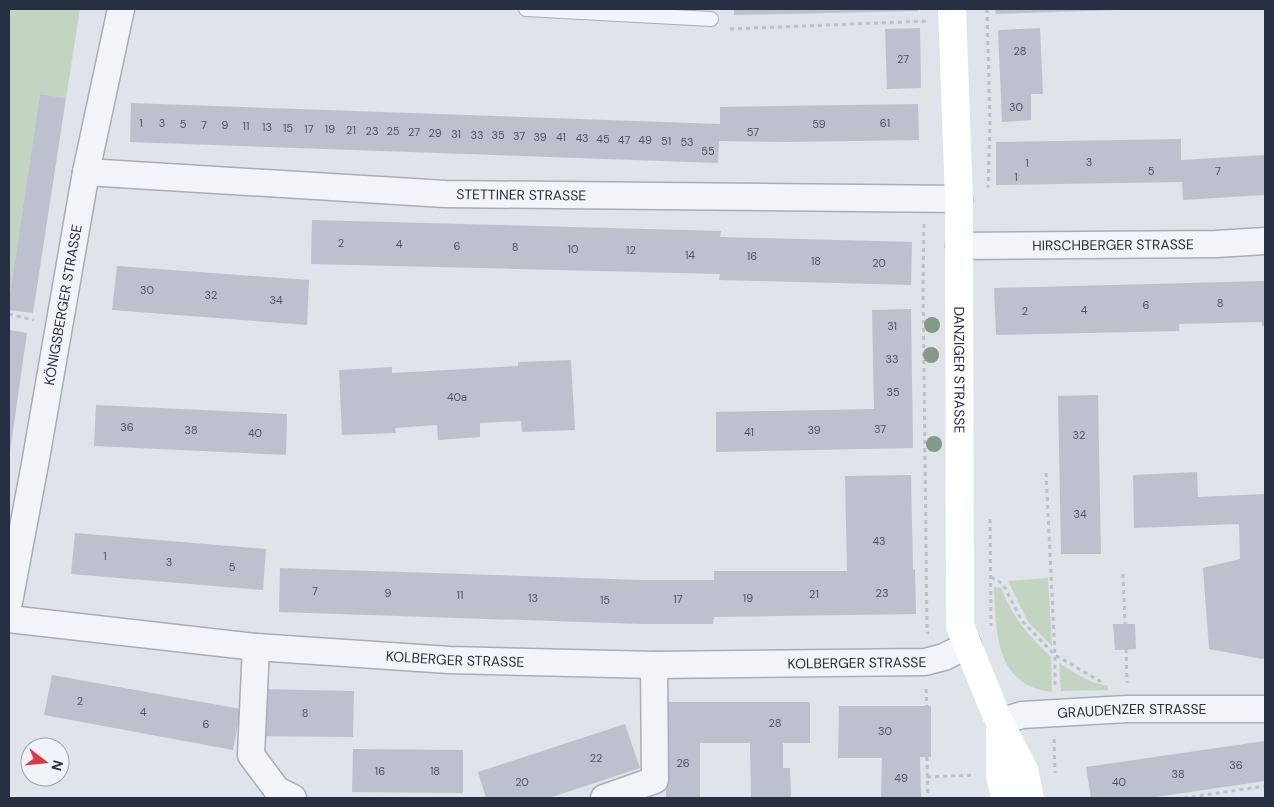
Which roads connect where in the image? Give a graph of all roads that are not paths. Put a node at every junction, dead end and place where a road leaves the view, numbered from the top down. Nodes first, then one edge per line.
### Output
1 (120, 9) edge
2 (526, 9) edge
3 (952, 15) edge
4 (711, 19) road end
5 (86, 172) junction
6 (959, 199) junction
7 (1265, 241) edge
8 (959, 246) junction
9 (9, 602) edge
10 (9, 619) edge
11 (256, 647) junction
12 (956, 651) junction
13 (654, 665) junction
14 (1265, 709) edge
15 (1000, 722) junction
16 (293, 798) edge
17 (604, 798) edge
18 (1006, 798) edge
19 (1030, 798) edge

1 - 5 street, KÖNIGSBERGER STRASSE
2 - 4 lane
3 - 6 street, DANZIGER STRASSE
5 - 6 street, STETTINER STRASSE
5 - 9 street, KÖNIGSBERGER STRASSE
6 - 8 street, DANZIGER STRASSE
7 - 8 street, HIRSCHBERGER STRASSE
8 - 12 street, DANZIGER STRASSE
10 - 11 street, KOLBERGER STRASSE
11 - 13 street, KOLBERGER STRASSE
11 - 16 street
12 - 13 street, KOLBERGER STRASSE
12 - 15 street, DANZIGER STRASSE
13 - 17 street
14 - 15 street, GRAUDENZER STRASSE
15 - 18 street, DANZIGER STRASSE
15 - 19 street, DANZIGER STRASSE

